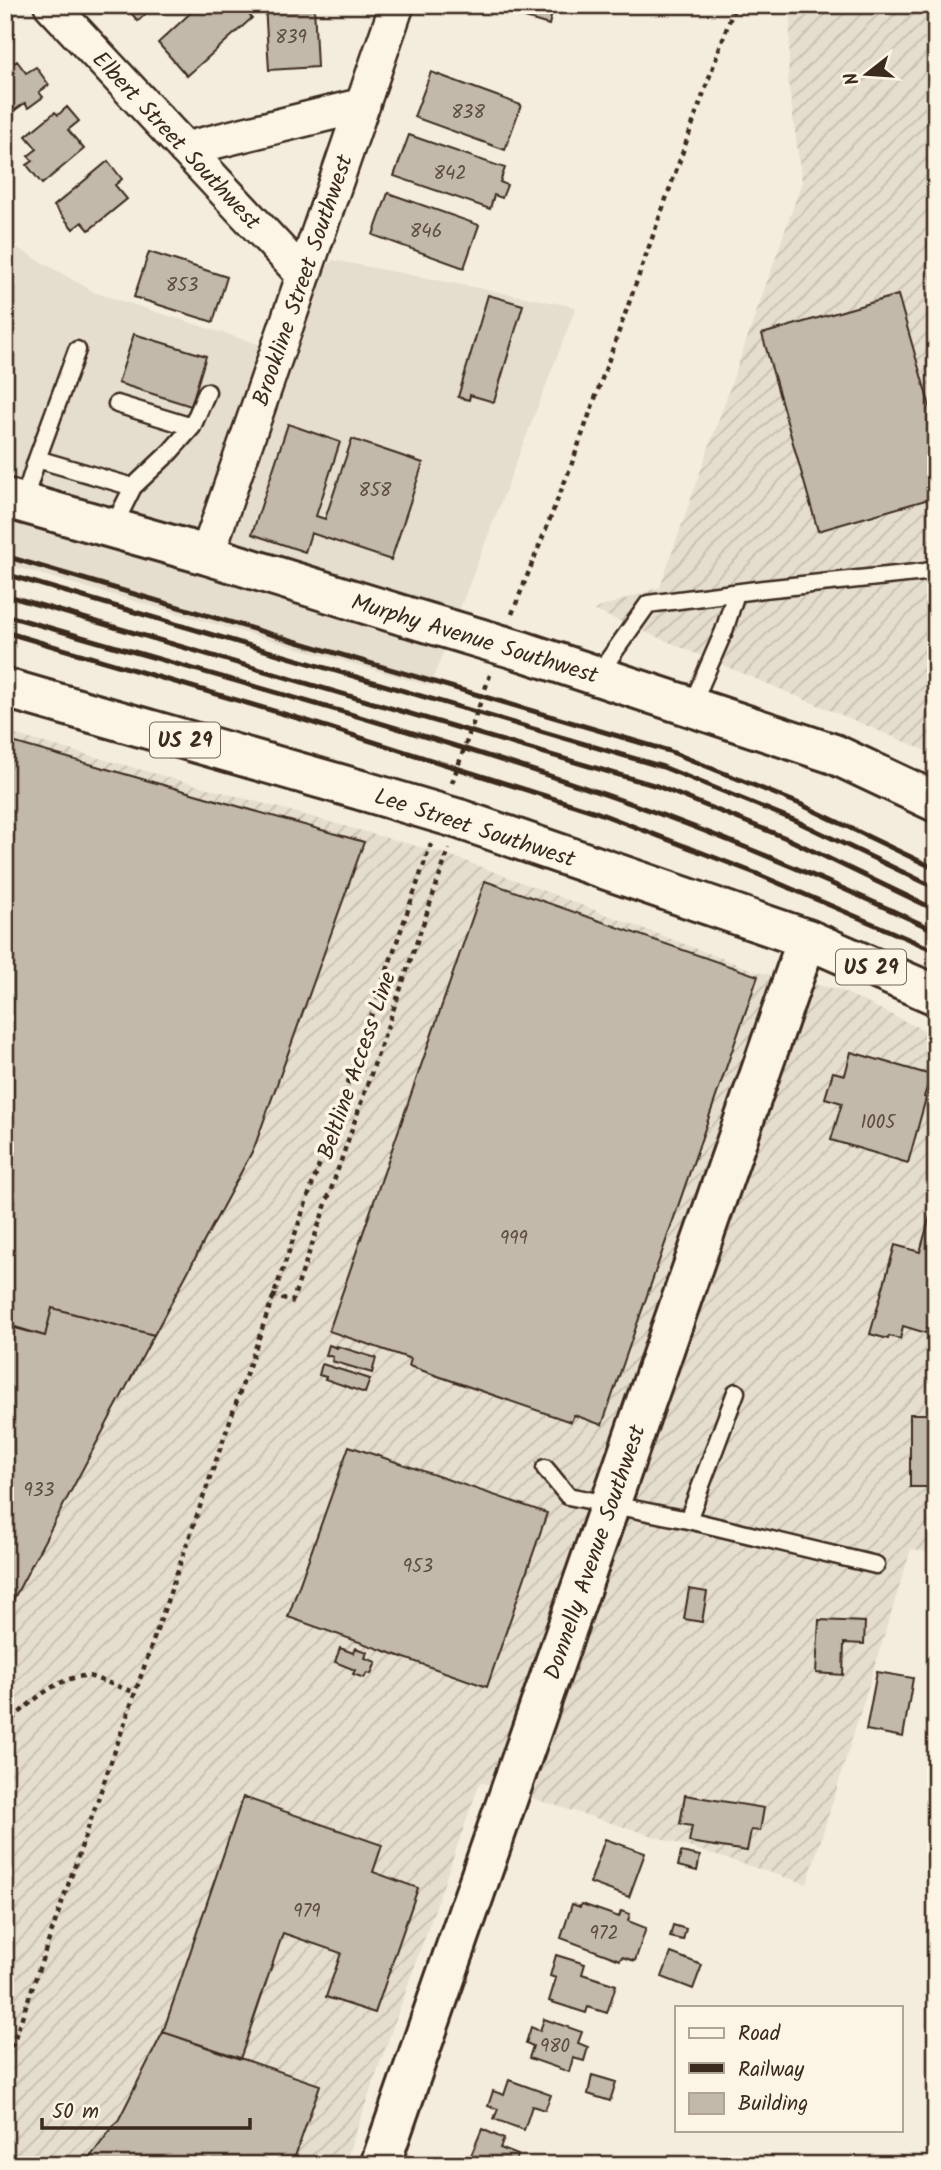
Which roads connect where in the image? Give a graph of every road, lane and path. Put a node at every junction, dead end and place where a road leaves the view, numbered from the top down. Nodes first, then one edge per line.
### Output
1 (51, 5) edge
2 (397, 5) edge
3 (735, 5) edge
4 (363, 105) junction
5 (185, 149) junction
6 (303, 275) junction
7 (77, 351) dead end
8 (207, 392) dead end
9 (117, 404) dead end
10 (192, 427) junction
11 (37, 459) junction
12 (133, 487) junction
13 (14, 501) edge
14 (112, 528) junction
15 (207, 555) junction
16 (936, 568) edge
17 (736, 593) junction
18 (508, 646) junction
19 (597, 676) junction
20 (5, 688) edge
21 (691, 706) junction
22 (936, 802) edge
23 (447, 816) junction
24 (807, 939) junction
25 (936, 995) edge
26 (272, 1295) junction
27 (736, 1392) dead end
28 (545, 1468) dead end
29 (610, 1504) junction
30 (688, 1520) junction
31 (876, 1565) dead end
32 (134, 1692) junction
33 (5, 1726) edge
34 (5, 2066) edge
35 (380, 2165) edge

1 - 5 street, Elbert Street Southwest
2 - 4 street, Brookline Street Southwest
3 - 18 path
4 - 5 street
4 - 6 street, Brookline Street Southwest
5 - 6 street, Elbert Street Southwest
6 - 15 street, Brookline Street Southwest
7 - 11 lane
8 - 10 lane
9 - 10 lane
10 - 12 lane
11 - 12 lane
11 - 13 lane
12 - 14 lane
13 - 14 street, Murphy Avenue Southwest
14 - 15 street, Murphy Avenue Southwest
15 - 18 street, Murphy Avenue Southwest, bridge
16 - 17 lane
17 - 19 lane
17 - 21 lane
18 - 19 street, Murphy Avenue Southwest
18 - 23 path
19 - 21 street, Murphy Avenue Southwest
20 - 23 street, Lee Street Southwest / US 29, bridge
21 - 22 street, Murphy Avenue Southwest
23 - 24 street, Lee Street Southwest / US 29
23 - 26 path
23 - 26 path, Beltline Access Line
24 - 25 street, Lee Street Southwest / US 29
24 - 29 street, Donnelly Avenue Southwest
26 - 32 path
27 - 30 lane
28 - 29 lane
29 - 30 lane
29 - 35 street, Donnelly Avenue Southwest
30 - 31 lane
32 - 33 path
32 - 34 path

